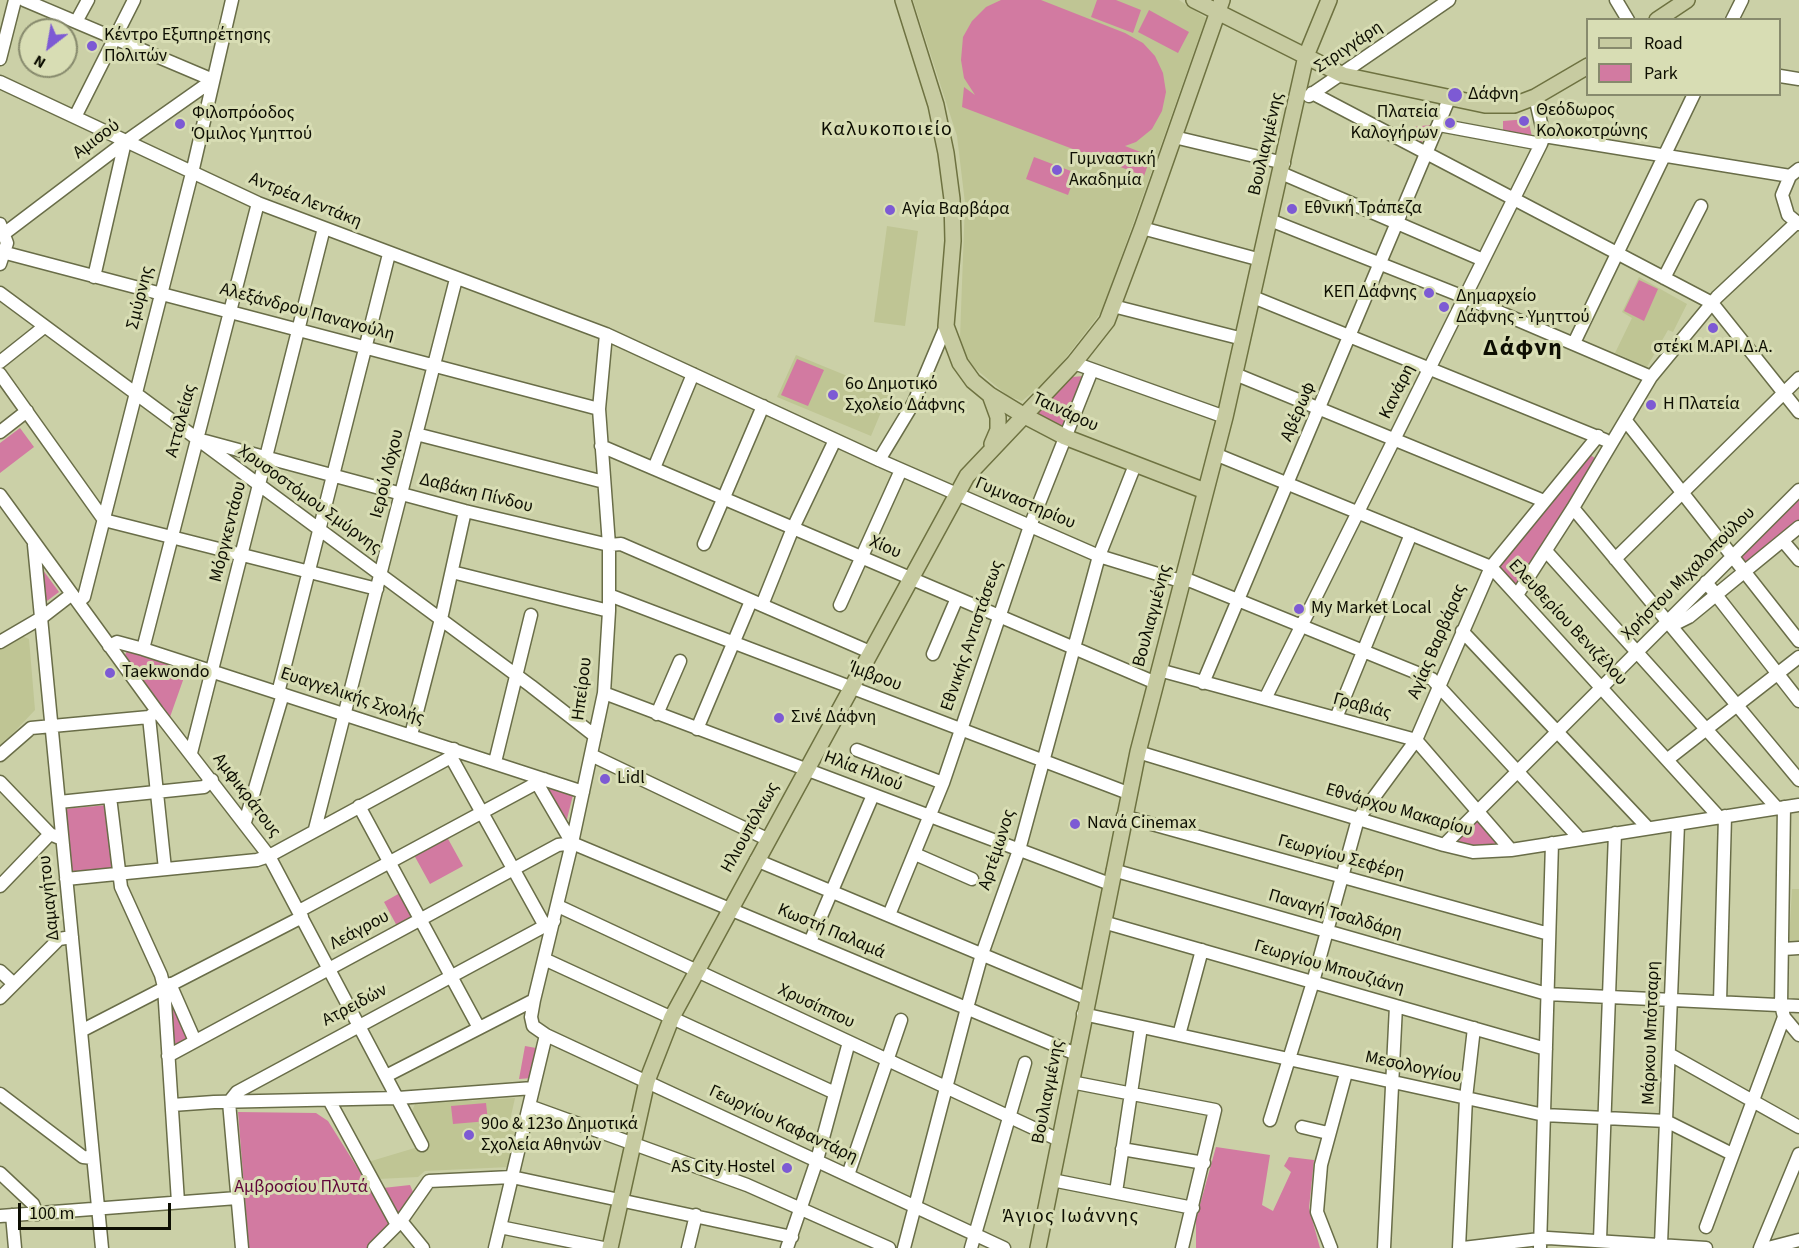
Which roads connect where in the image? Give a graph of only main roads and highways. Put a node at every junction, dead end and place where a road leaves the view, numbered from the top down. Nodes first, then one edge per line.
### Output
1 (903, 0) edge
2 (1194, 0) edge
3 (1329, 0) edge
4 (1687, 0) edge
5 (1220, 6) edge
6 (1660, 18) edge
7 (1306, 56) junction
8 (1586, 67) edge
9 (990, 395) junction
10 (1023, 416) junction
11 (986, 453) junction
12 (1205, 491) junction
13 (610, 1248) edge
14 (1038, 1248) edge

1 - 9 main road, Ταινάρου
2 - 5 main road
3 - 7 main road, Βουλιαγμένης
4 - 6 main road
5 - 7 main road
5 - 10 main road
7 - 8 main road
7 - 12 main road, Βουλιαγμένης
9 - 10 main road, Ταινάρου
9 - 11 main road
10 - 11 main road
10 - 12 main road, Ταινάρου
11 - 13 main road, Ηλιουπόλεως
12 - 14 main road, Βουλιαγμένης

